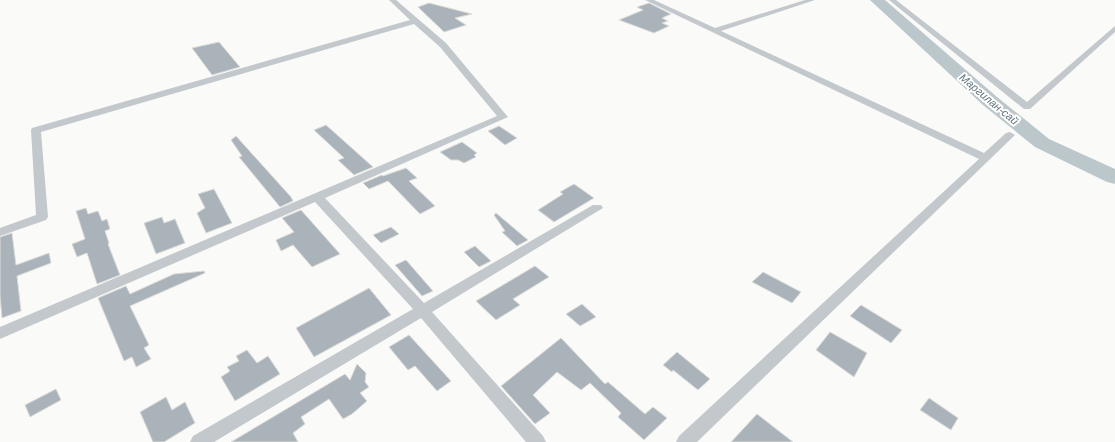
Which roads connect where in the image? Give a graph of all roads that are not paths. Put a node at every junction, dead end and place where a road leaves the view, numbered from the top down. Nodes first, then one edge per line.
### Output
1 (392, 0) edge
2 (648, 0) edge
3 (812, 0) edge
4 (892, 0) edge
5 (415, 21) junction
6 (1115, 28) edge
7 (714, 31) junction
8 (1010, 135) dead end
9 (986, 158) junction
10 (316, 197) junction
11 (597, 208) dead end
12 (0, 232) edge
13 (423, 311) junction
14 (0, 333) edge
15 (199, 442) edge
16 (537, 442) edge
17 (685, 442) edge

1 - 5 street
2 - 7 street
3 - 7 street
4 - 6 street
5 - 10 street
5 - 12 street
7 - 9 street
8 - 9 street
9 - 17 street
10 - 13 street
10 - 14 street
11 - 13 street
13 - 15 street
13 - 16 street

